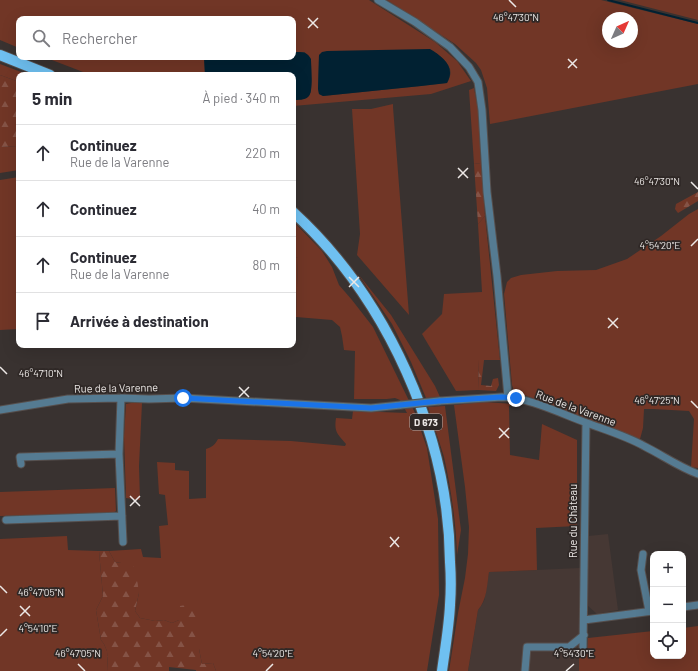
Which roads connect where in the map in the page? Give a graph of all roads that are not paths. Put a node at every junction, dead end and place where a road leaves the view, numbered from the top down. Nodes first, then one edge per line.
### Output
1 (378, 0) edge
2 (0, 55) edge
3 (42, 72) edge
4 (296, 215) edge
5 (508, 397) junction
6 (121, 398) junction
7 (0, 410) edge
8 (586, 423) junction
9 (119, 454) junction
10 (21, 464) dead end
11 (698, 474) edge
12 (122, 516) junction
13 (6, 520) dead end
14 (123, 542) dead end
15 (643, 554) dead end
16 (698, 605) edge
17 (650, 607) edge
18 (686, 607) edge
19 (650, 611) edge
20 (584, 620) junction
21 (584, 635) junction
22 (583, 647) dead end
23 (442, 671) edge
24 (525, 671) edge

1 - 5 street
2 - 3 main road
4 - 23 main road, D 673
5 - 6 street, Rue de la Varenne, bridge
5 - 8 street, Rue de la Varenne
6 - 7 street, Rue de la Varenne
6 - 9 street
8 - 11 street, Rue de la Varenne
8 - 20 street, Rue du Château
9 - 10 street
9 - 12 street
12 - 13 street
12 - 14 street
15 - 17 street
16 - 18 street
19 - 20 street
20 - 21 street, Rue du Château
21 - 22 street, Rue du Château
21 - 24 street

